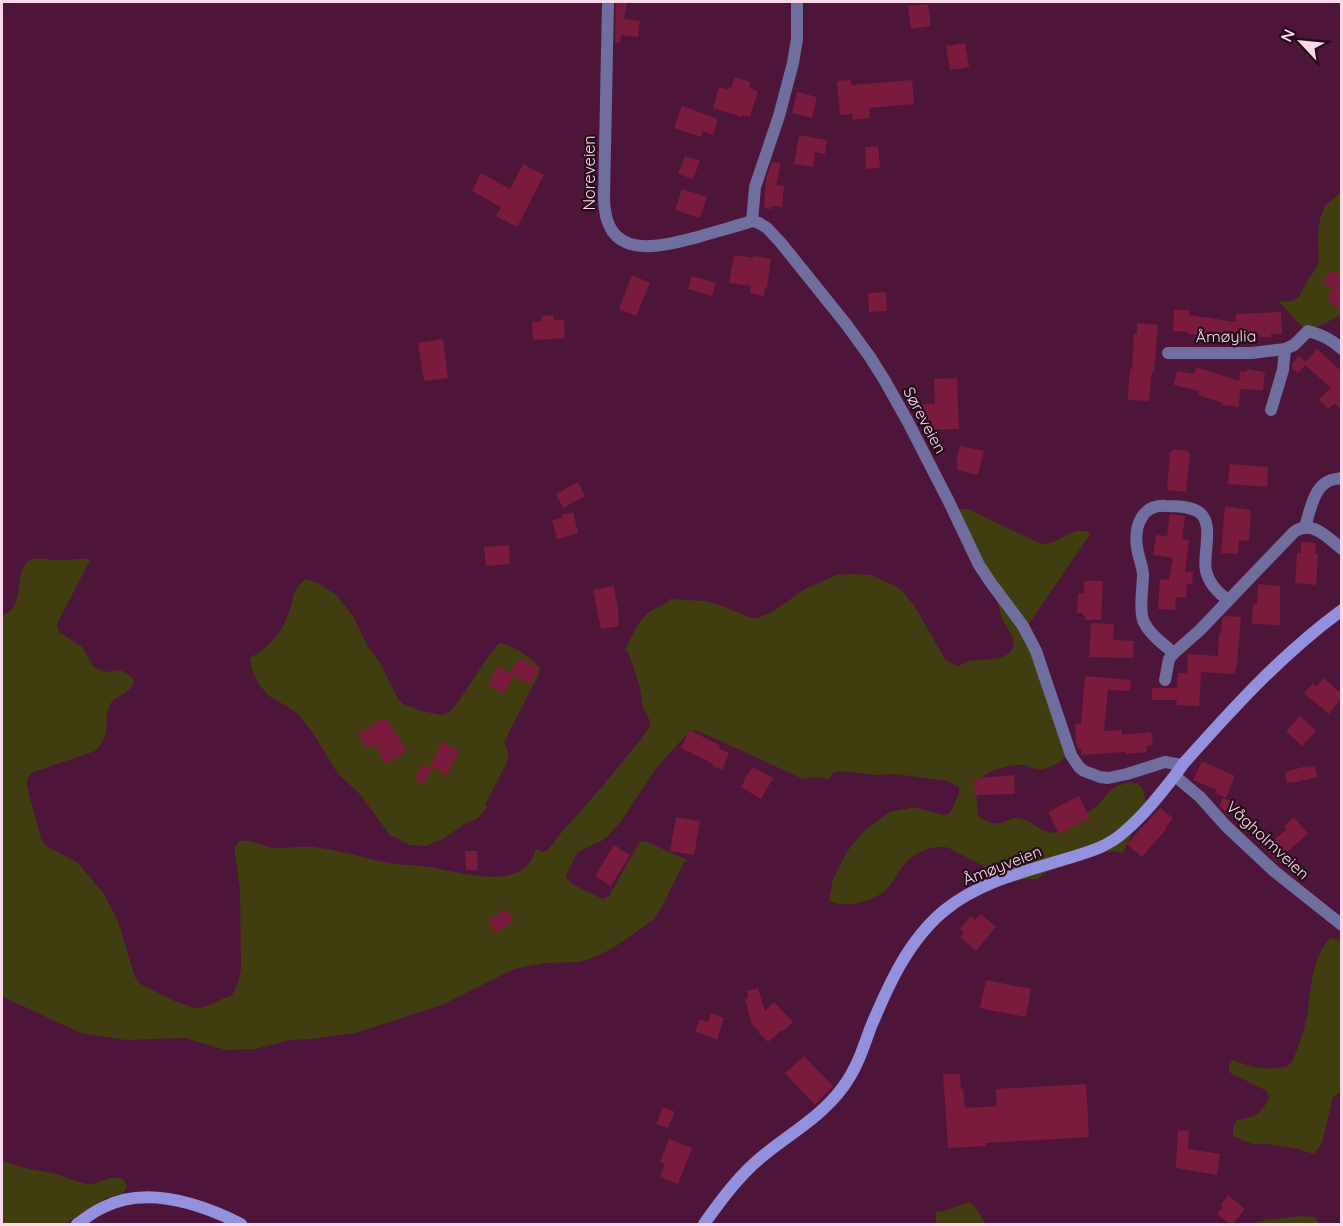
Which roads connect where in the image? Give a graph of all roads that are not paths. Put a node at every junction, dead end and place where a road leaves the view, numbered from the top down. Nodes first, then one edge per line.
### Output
1 (608, 2) edge
2 (797, 2) edge
3 (752, 221) junction
4 (1285, 349) junction
5 (1341, 349) edge
6 (1168, 353) dead end
7 (1271, 410) dead end
8 (1341, 478) edge
9 (1305, 527) junction
10 (1341, 549) edge
11 (1228, 600) junction
12 (1341, 610) edge
13 (1174, 653) junction
14 (1164, 680) dead end
15 (1178, 771) junction
16 (1341, 925) edge
17 (77, 1224) edge
18 (241, 1224) edge
19 (704, 1224) edge

1 - 3 street, Noreveien
2 - 3 street
3 - 15 street, Søreveien
4 - 5 street
4 - 6 street, Åmøylia
4 - 7 street
8 - 9 street
9 - 10 street
9 - 11 street
11 - 13 street
11 - 13 street
12 - 15 main road, Åmøyveien
13 - 14 street
15 - 16 street, Vågholmveien
15 - 19 main road, Åmøyveien
17 - 18 main road

